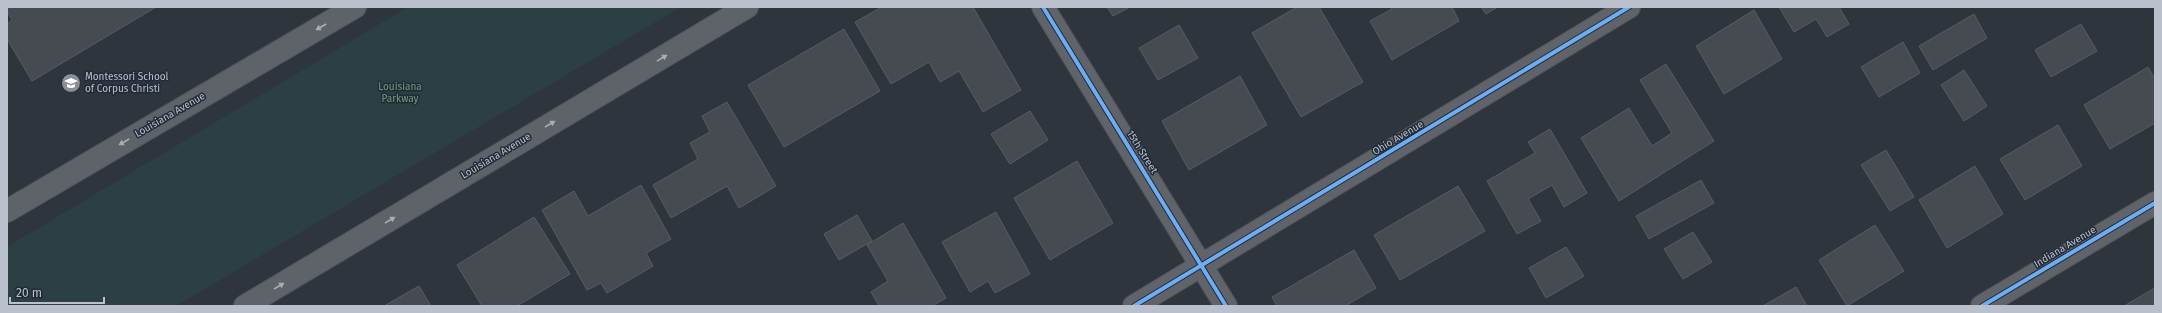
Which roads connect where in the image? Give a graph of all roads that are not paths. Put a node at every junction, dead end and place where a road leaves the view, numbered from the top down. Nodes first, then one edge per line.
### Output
1 (355, 7) edge
2 (747, 7) edge
3 (1043, 7) edge
4 (1629, 7) edge
5 (2155, 203) edge
6 (7, 211) edge
7 (1202, 266) junction
8 (245, 306) edge
9 (1134, 306) edge
10 (1226, 306) edge
11 (1982, 306) edge

1 -> 6 main road, Louisiana Avenue
8 -> 2 main road, Louisiana Avenue
3 - 7 street, 15th Street
4 - 7 street, Ohio Avenue
5 - 11 street, Indiana Avenue
7 - 9 street, Ohio Avenue
7 - 10 street, 15th Street

